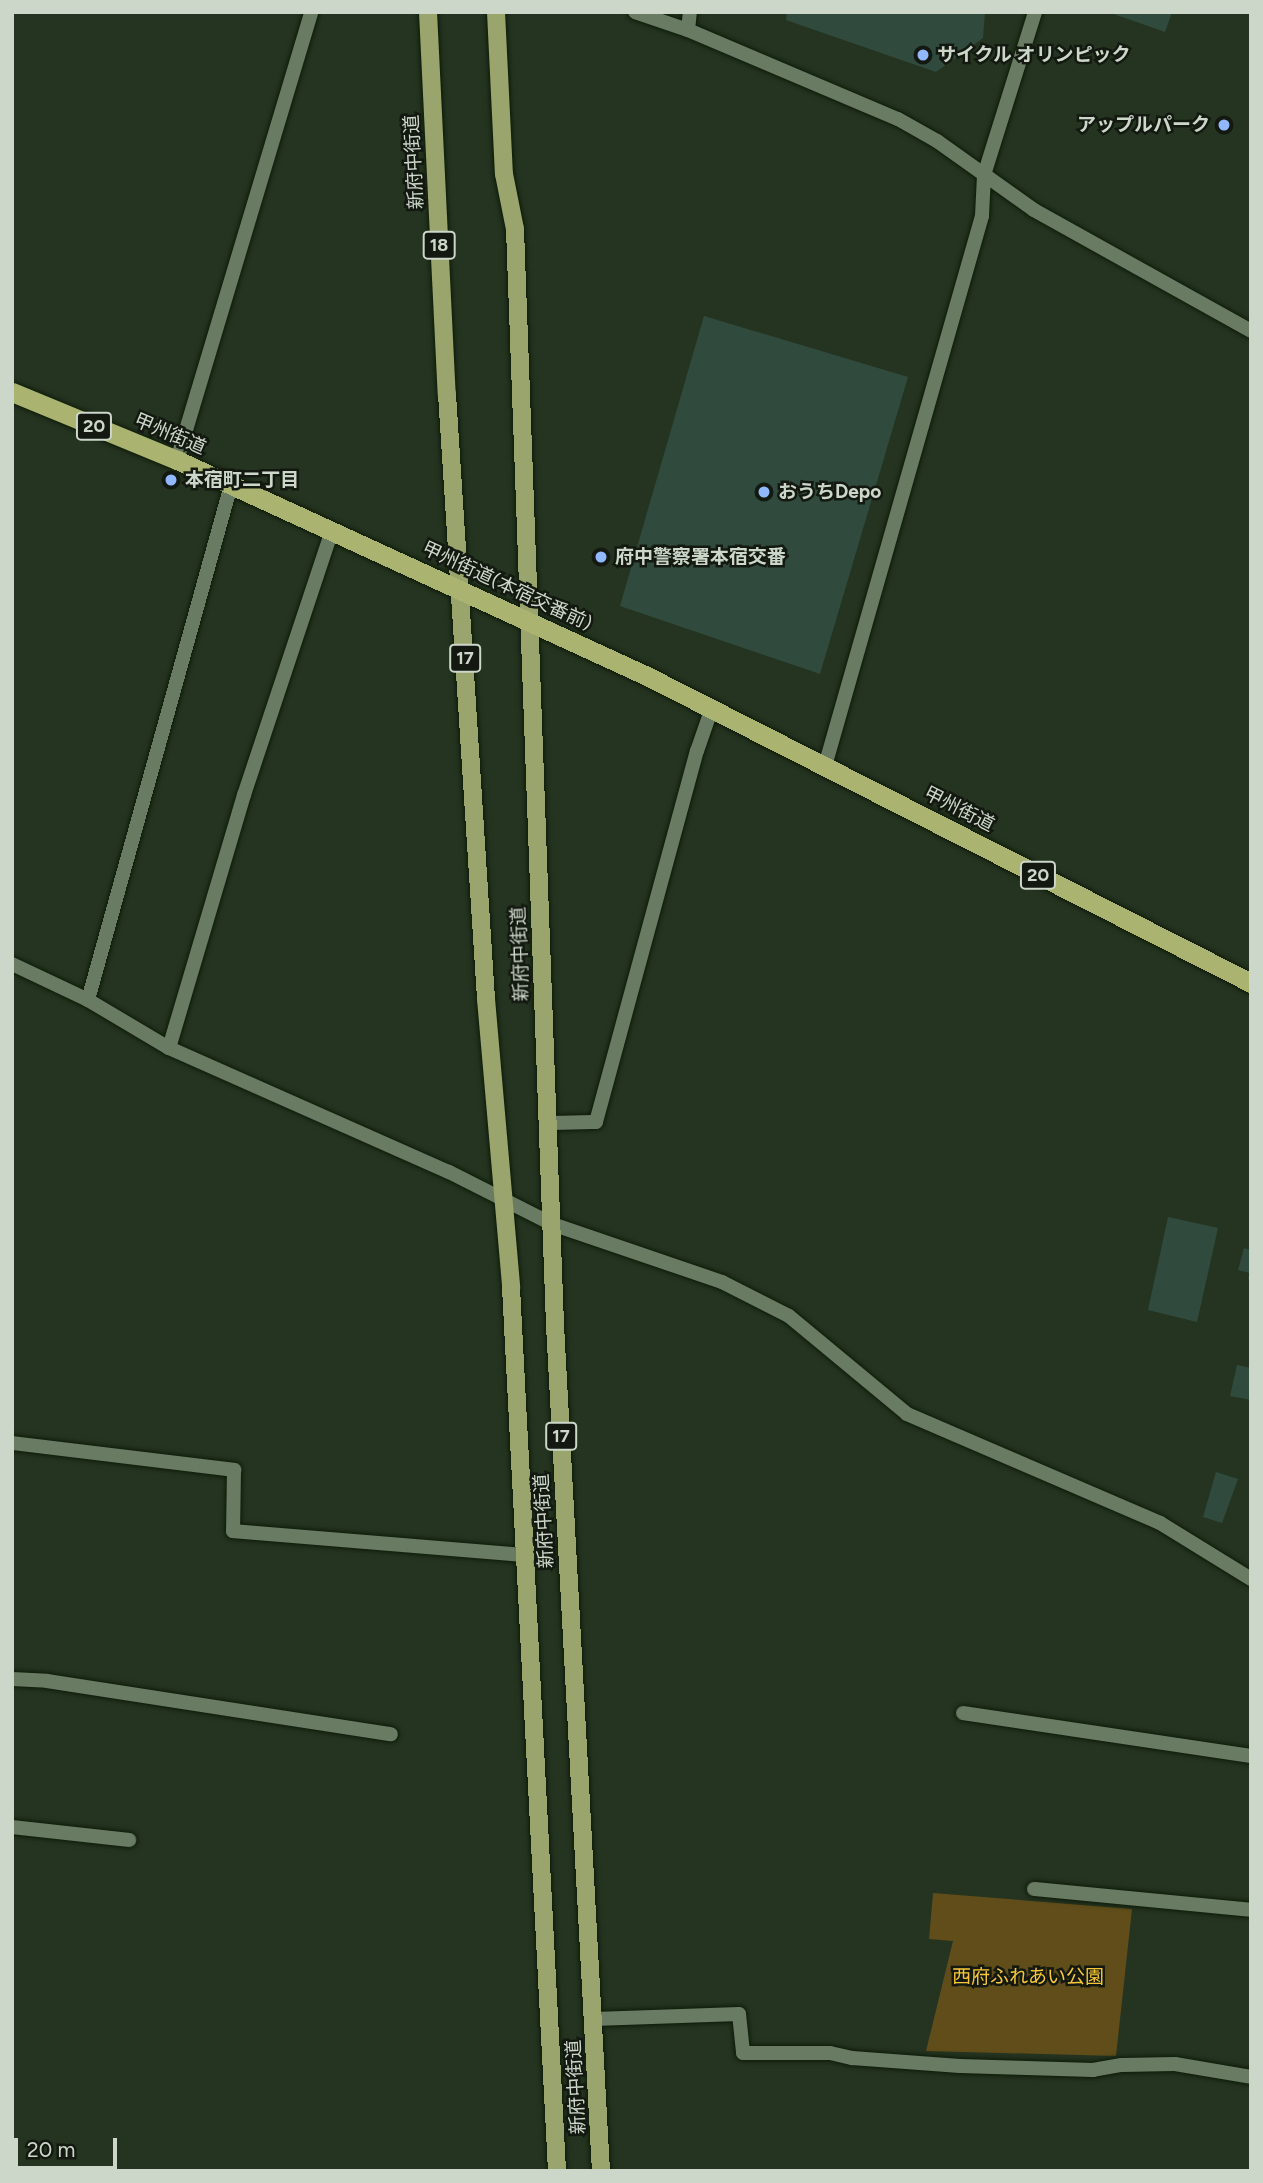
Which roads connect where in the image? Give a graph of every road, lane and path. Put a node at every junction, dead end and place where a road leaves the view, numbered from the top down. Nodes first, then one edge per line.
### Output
1 (311, 12) edge
2 (428, 12) edge
3 (496, 12) edge
4 (635, 12) edge
5 (690, 12) edge
6 (1035, 12) edge
7 (688, 30) junction
8 (984, 175) junction
9 (1251, 331) edge
10 (12, 392) edge
11 (177, 460) junction
12 (231, 485) junction
13 (340, 534) junction
14 (462, 592) junction
15 (530, 622) junction
16 (647, 676) joint
17 (712, 708) junction
18 (825, 766) junction
19 (12, 964) edge
20 (1251, 983) edge
21 (88, 1000) junction
22 (169, 1048) junction
23 (548, 1123) junction
24 (503, 1199) junction
25 (552, 1224) junction
26 (12, 1443) edge
27 (523, 1555) junction
28 (1251, 1579) edge
29 (12, 1679) edge
30 (963, 1713) dead end
31 (391, 1734) dead end
32 (1251, 1756) edge
33 (12, 1827) edge
34 (129, 1840) dead end
35 (1034, 1889) dead end
36 (1251, 1910) edge
37 (594, 2019) junction
38 (1251, 2077) edge
39 (557, 2171) edge
40 (601, 2171) edge

1 - 11 street
2 - 14 main road, 新府中街道 / 18
3 - 15 main road
4 - 7 street
5 - 7 street
6 - 8 street
7 - 8 street
8 - 9 street
8 - 18 street
10 - 11 highway, 甲州街道 / 20
11 - 12 highway, 甲州街道 / 20
12 - 13 highway, 甲州街道 / 20
12 - 21 street
13 - 14 highway, 甲州街道(本宿交番前) / 20
13 - 22 street
14 - 15 highway, 甲州街道(本宿交番前) / 20
14 - 24 main road, 新府中街道 / 17
15 - 16 highway, 甲州街道(本宿交番前) / 20
15 - 23 main road, 新府中街道 / 17
16 - 17 highway, 甲州街道 / 20
17 - 18 highway, 甲州街道 / 20
17 - 23 street
18 - 20 highway, 甲州街道 / 20
19 - 21 street
21 - 22 street
22 - 24 street
23 - 25 main road, 新府中街道 / 17
24 - 25 street
24 - 27 main road, 新府中街道 / 17
25 - 28 street
25 - 37 main road, 新府中街道 / 17
26 - 27 street
27 - 39 main road, 新府中街道 / 17
29 - 31 street
30 - 32 street
33 - 34 street
35 - 36 street
37 - 38 street
37 - 40 main road, 新府中街道 / 17

